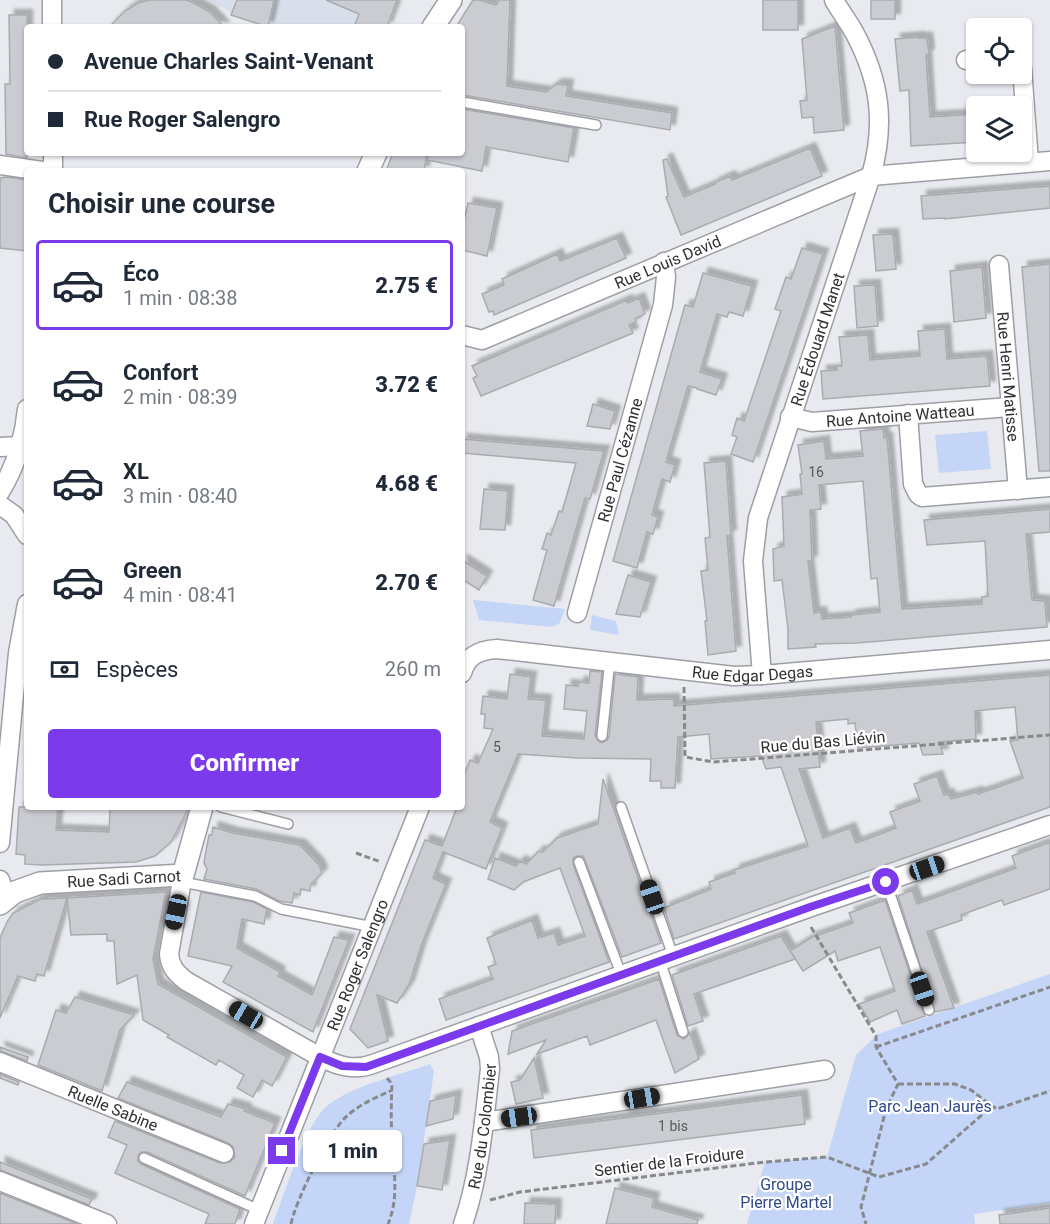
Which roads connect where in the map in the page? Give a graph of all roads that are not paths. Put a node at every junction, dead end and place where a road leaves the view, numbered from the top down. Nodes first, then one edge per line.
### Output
1 (52, 0) edge
2 (451, 0) edge
3 (834, 3) edge
4 (52, 24) edge
5 (435, 24) edge
6 (465, 103) edge
7 (596, 125) dead end
8 (1050, 160) edge
9 (1029, 162) edge
10 (1032, 162) edge
11 (0, 165) edge
12 (24, 168) edge
13 (871, 176) junction
14 (664, 262) junction
15 (999, 265) dead end
16 (465, 336) edge
17 (1010, 407) junction
18 (908, 414) junction
19 (790, 417) junction
20 (24, 428) edge
21 (21, 446) junction
22 (0, 447) edge
23 (1050, 487) edge
24 (1018, 490) junction
25 (0, 492) edge
26 (0, 505) edge
27 (24, 530) edge
28 (577, 613) dead end
29 (24, 620) edge
30 (1050, 650) edge
31 (610, 660) junction
32 (465, 666) edge
33 (762, 675) junction
34 (602, 736) dead end
35 (3, 796) edge
36 (621, 807) dead end
37 (201, 810) edge
38 (233, 810) edge
39 (419, 810) edge
40 (288, 824) dead end
41 (1050, 825) edge
42 (0, 843) edge
43 (579, 861) dead end
44 (182, 878) junction
45 (886, 882) junction
46 (2, 894) edge
47 (373, 927) junction
48 (666, 958) junction
49 (621, 974) junction
50 (929, 1011) dead end
51 (479, 1026) junction
52 (683, 1032) dead end
53 (320, 1057) junction
54 (0, 1062) edge
55 (825, 1070) dead end
56 (484, 1122) junction
57 (224, 1153) dead end
58 (144, 1158) dead end
59 (0, 1181) edge
60 (256, 1217) edge
61 (107, 1224) edge
62 (463, 1224) edge

1 - 4 street
2 - 5 street
3 - 13 street, Rue Édouard Manet
6 - 7 lane
8 - 10 street, Rue Louis David
9 - 13 street, Rue Louis David
11 - 12 street
13 - 14 street, Rue Louis David
13 - 19 street, Rue Édouard Manet
14 - 16 street, Rue Louis David
14 - 28 street, Rue Paul Cézanne
15 - 17 street, Rue Henri Matisse
17 - 18 street, Rue Antoine Watteau
17 - 24 street, Rue Henri Matisse
18 - 19 street, Rue Antoine Watteau
18 - 24 street
19 - 33 street, Rue Édouard Manet
20 - 21 street
21 - 22 street
21 - 25 street
23 - 24 street
26 - 27 street
29 - 35 street
30 - 33 street, Rue Edgar Degas
31 - 32 street, Rue Edgar Degas
31 - 33 street, Rue Edgar Degas
31 - 34 lane
35 - 42 street
36 - 48 lane
37 - 44 street, Rue Sadi Carnot
38 - 40 lane
39 - 47 street, Rue Roger Salengro
41 - 45 street
43 - 49 lane
44 - 46 street, Rue Sadi Carnot
44 - 47 lane
44 - 53 street
45 - 48 street
45 - 50 lane
47 - 53 street, Rue Roger Salengro
48 - 49 street
48 - 52 lane
49 - 51 street
51 - 53 street
51 - 56 street, Rue du Colombier
53 - 60 street, Rue Roger Salengro
54 - 57 street, Ruelle Sabine
55 - 56 street
56 - 62 street, Rue du Colombier
58 - 60 lane
59 - 61 street

